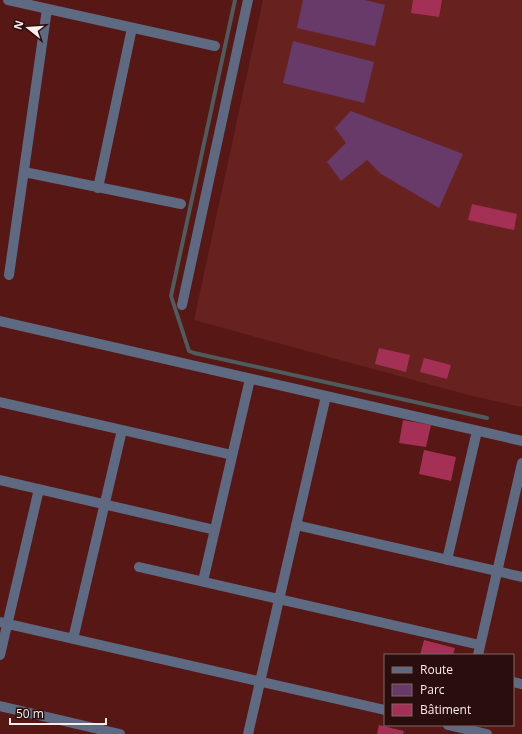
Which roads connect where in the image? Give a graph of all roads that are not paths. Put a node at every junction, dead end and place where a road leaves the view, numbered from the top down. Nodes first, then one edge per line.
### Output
1 (8, 0) edge
2 (248, 0) edge
3 (48, 9) junction
4 (132, 28) junction
5 (215, 46) dead end
6 (24, 172) junction
7 (98, 188) junction
8 (181, 204) dead end
9 (10, 274) dead end
10 (182, 305) dead end
11 (1, 324) edge
12 (250, 379) junction
13 (326, 396) junction
14 (0, 402) edge
15 (122, 430) junction
16 (477, 431) junction
17 (522, 441) edge
18 (232, 455) junction
19 (522, 463) edge
20 (0, 480) edge
21 (39, 489) junction
22 (104, 504) junction
23 (296, 525) junction
24 (215, 530) junction
25 (447, 560) junction
26 (140, 567) dead end
27 (497, 571) junction
28 (522, 577) edge
29 (203, 581) junction
30 (279, 599) junction
31 (4, 622) edge
32 (73, 639) junction
33 (479, 650) edge
34 (0, 655) edge
35 (260, 682) junction
36 (0, 706) edge
37 (384, 710) edge
38 (460, 729) edge
39 (120, 734) edge
40 (248, 734) edge
41 (487, 734) edge

1 - 3 street
2 - 10 street
3 - 4 street
3 - 6 street
4 - 5 street
4 - 7 street
6 - 7 street
6 - 9 street
7 - 8 street
11 - 12 street
12 - 13 street
12 - 18 street
13 - 16 street
13 - 23 street
14 - 15 street
15 - 18 street
15 - 22 street
16 - 17 street
16 - 25 street
18 - 24 street
19 - 27 street
20 - 21 street
21 - 22 street
21 - 31 street
22 - 24 street
22 - 32 street
23 - 25 street
23 - 30 street
24 - 29 street
25 - 27 street
26 - 29 street
27 - 28 street
27 - 33 street
29 - 30 street
30 - 33 street
30 - 35 street
31 - 32 street
31 - 34 street
32 - 35 street
35 - 37 street
35 - 40 street
36 - 39 street
38 - 41 street

